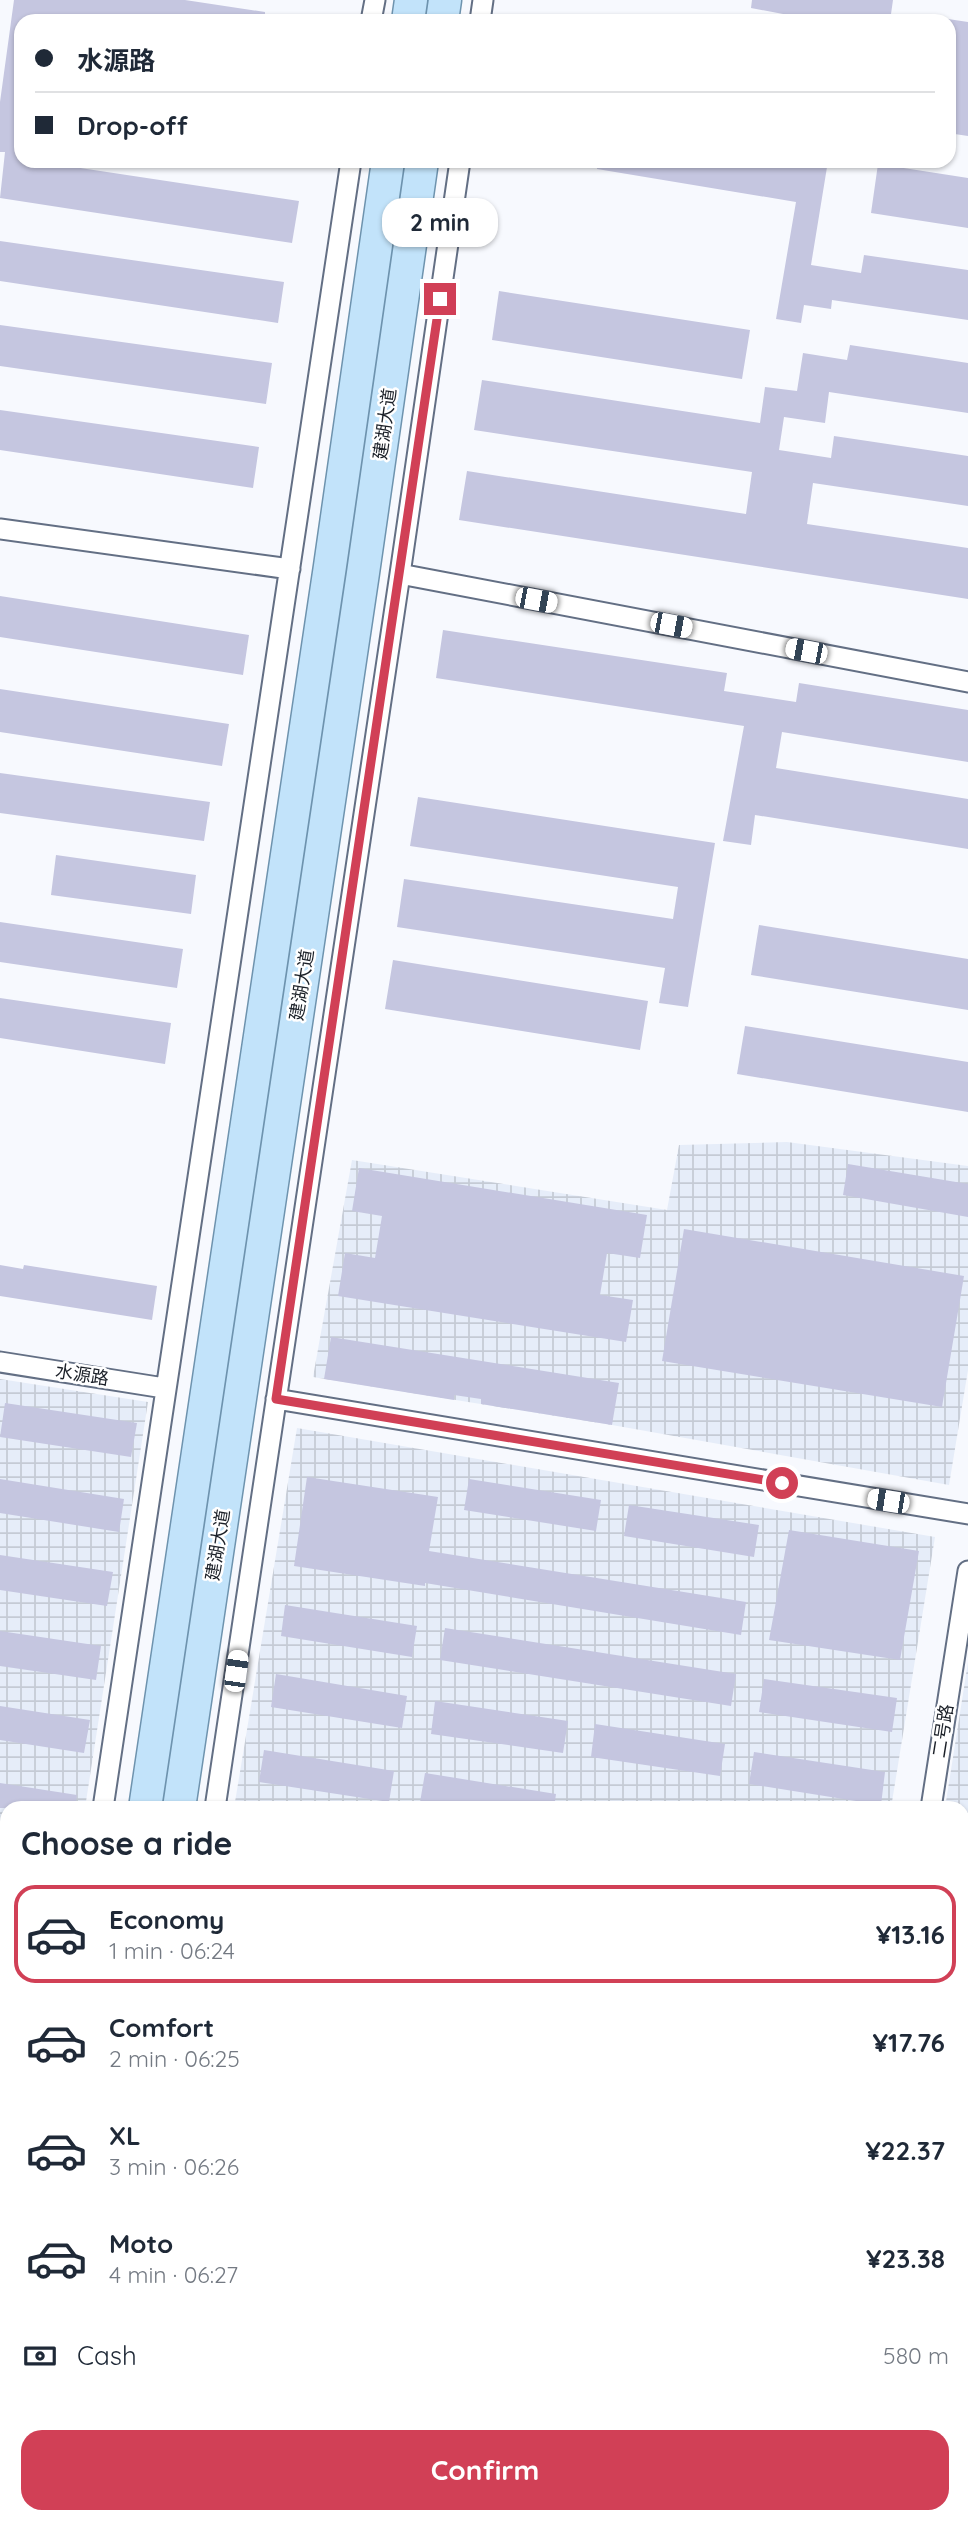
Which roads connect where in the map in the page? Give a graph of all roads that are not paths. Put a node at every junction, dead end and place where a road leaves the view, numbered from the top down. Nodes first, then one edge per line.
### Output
1 (350, 168) edge
2 (387, 168) edge
3 (421, 168) edge
4 (459, 168) edge
5 (0, 529) edge
6 (290, 569) junction
7 (400, 573) junction
8 (968, 682) edge
9 (0, 1362) edge
10 (164, 1388) junction
11 (276, 1399) junction
12 (968, 1514) edge
13 (968, 1571) edge
14 (104, 1801) edge
15 (146, 1801) edge
16 (179, 1801) edge
17 (216, 1801) edge
18 (933, 1801) edge

1 - 6 street
2 - 15 main road, 建湖大道
3 - 16 main road, 建湖大道
4 - 7 street
5 - 6 street
6 - 10 street
7 - 8 street
7 - 11 street
9 - 10 street, 水源路
10 - 14 street
11 - 12 street
11 - 17 street
13 - 18 street, 二号路

